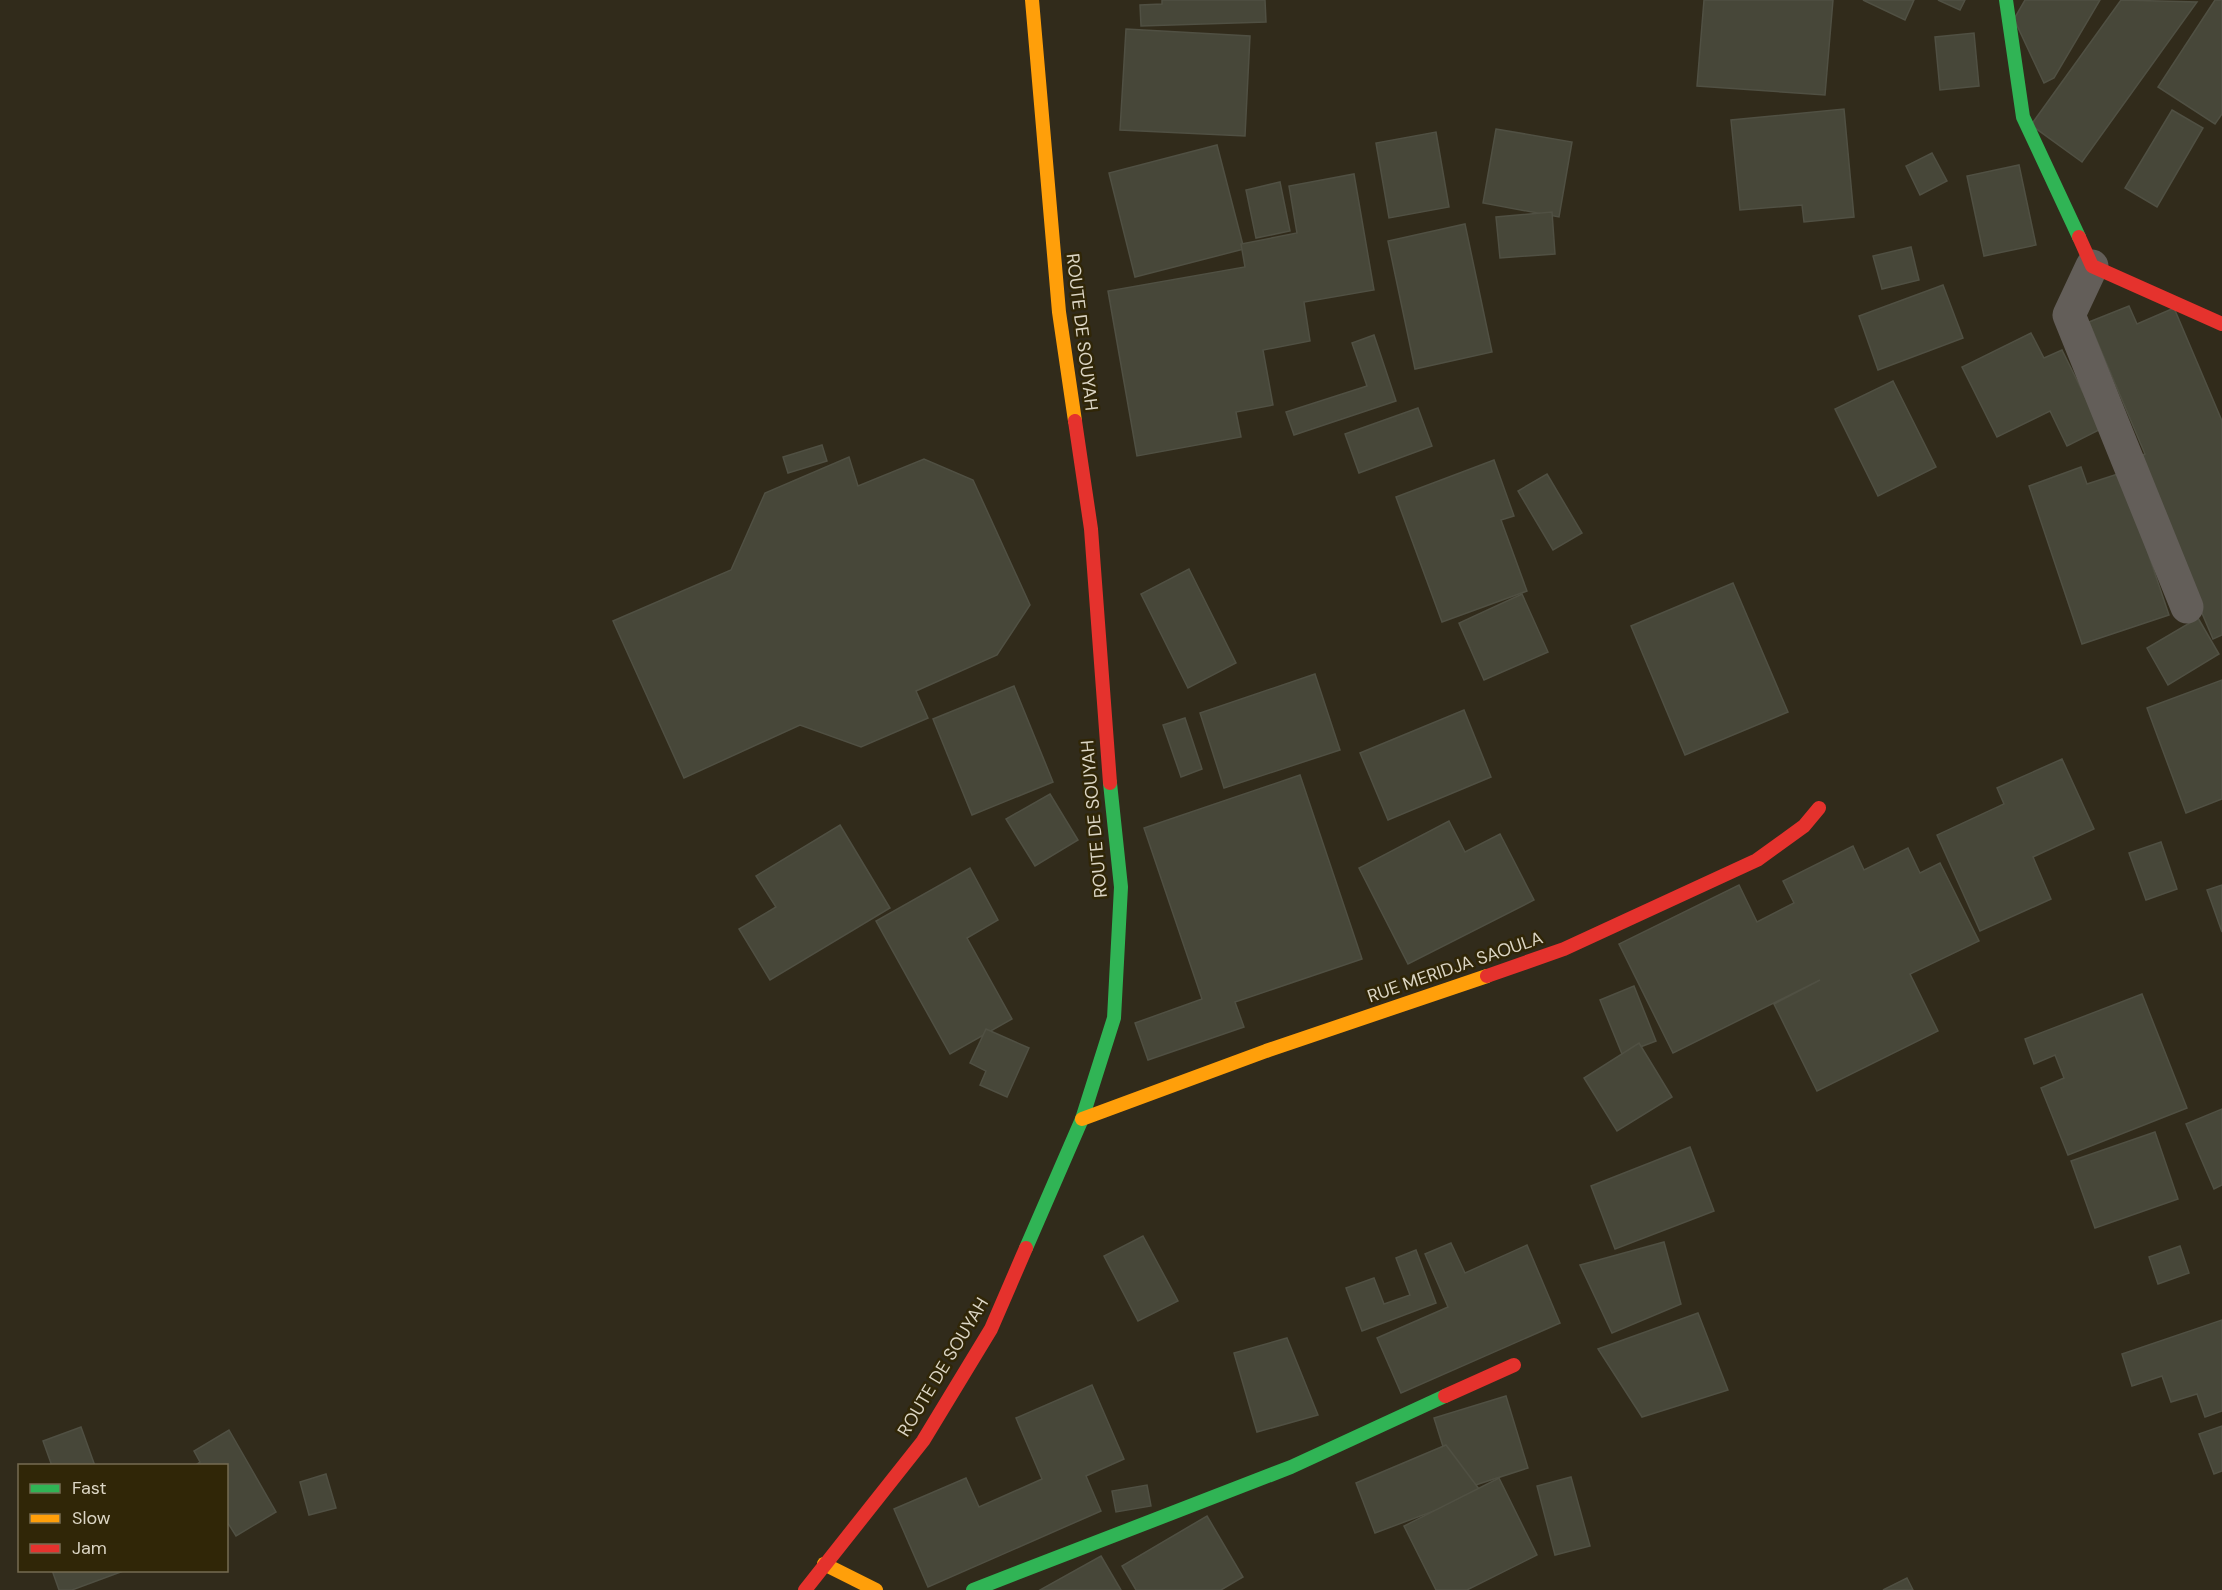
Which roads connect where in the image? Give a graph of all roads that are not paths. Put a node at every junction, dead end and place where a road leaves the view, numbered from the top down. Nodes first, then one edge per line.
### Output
1 (1032, 0) edge
2 (2006, 0) edge
3 (2092, 266) junction
4 (2222, 324) edge
5 (2187, 607) dead end
6 (1819, 808) dead end
7 (1082, 1119) junction
8 (1514, 1365) dead end
9 (824, 1564) junction
10 (805, 1590) edge
11 (876, 1590) edge
12 (973, 1590) edge

1 - 7 street, ROUTE DE SOUYAH
2 - 3 street
3 - 4 street
3 - 5 street
6 - 7 street, RUE MERIDJA SAOULA
7 - 9 street, ROUTE DE SOUYAH
8 - 12 street
9 - 10 street, ROUTE DE SOUYAH
9 - 11 street

